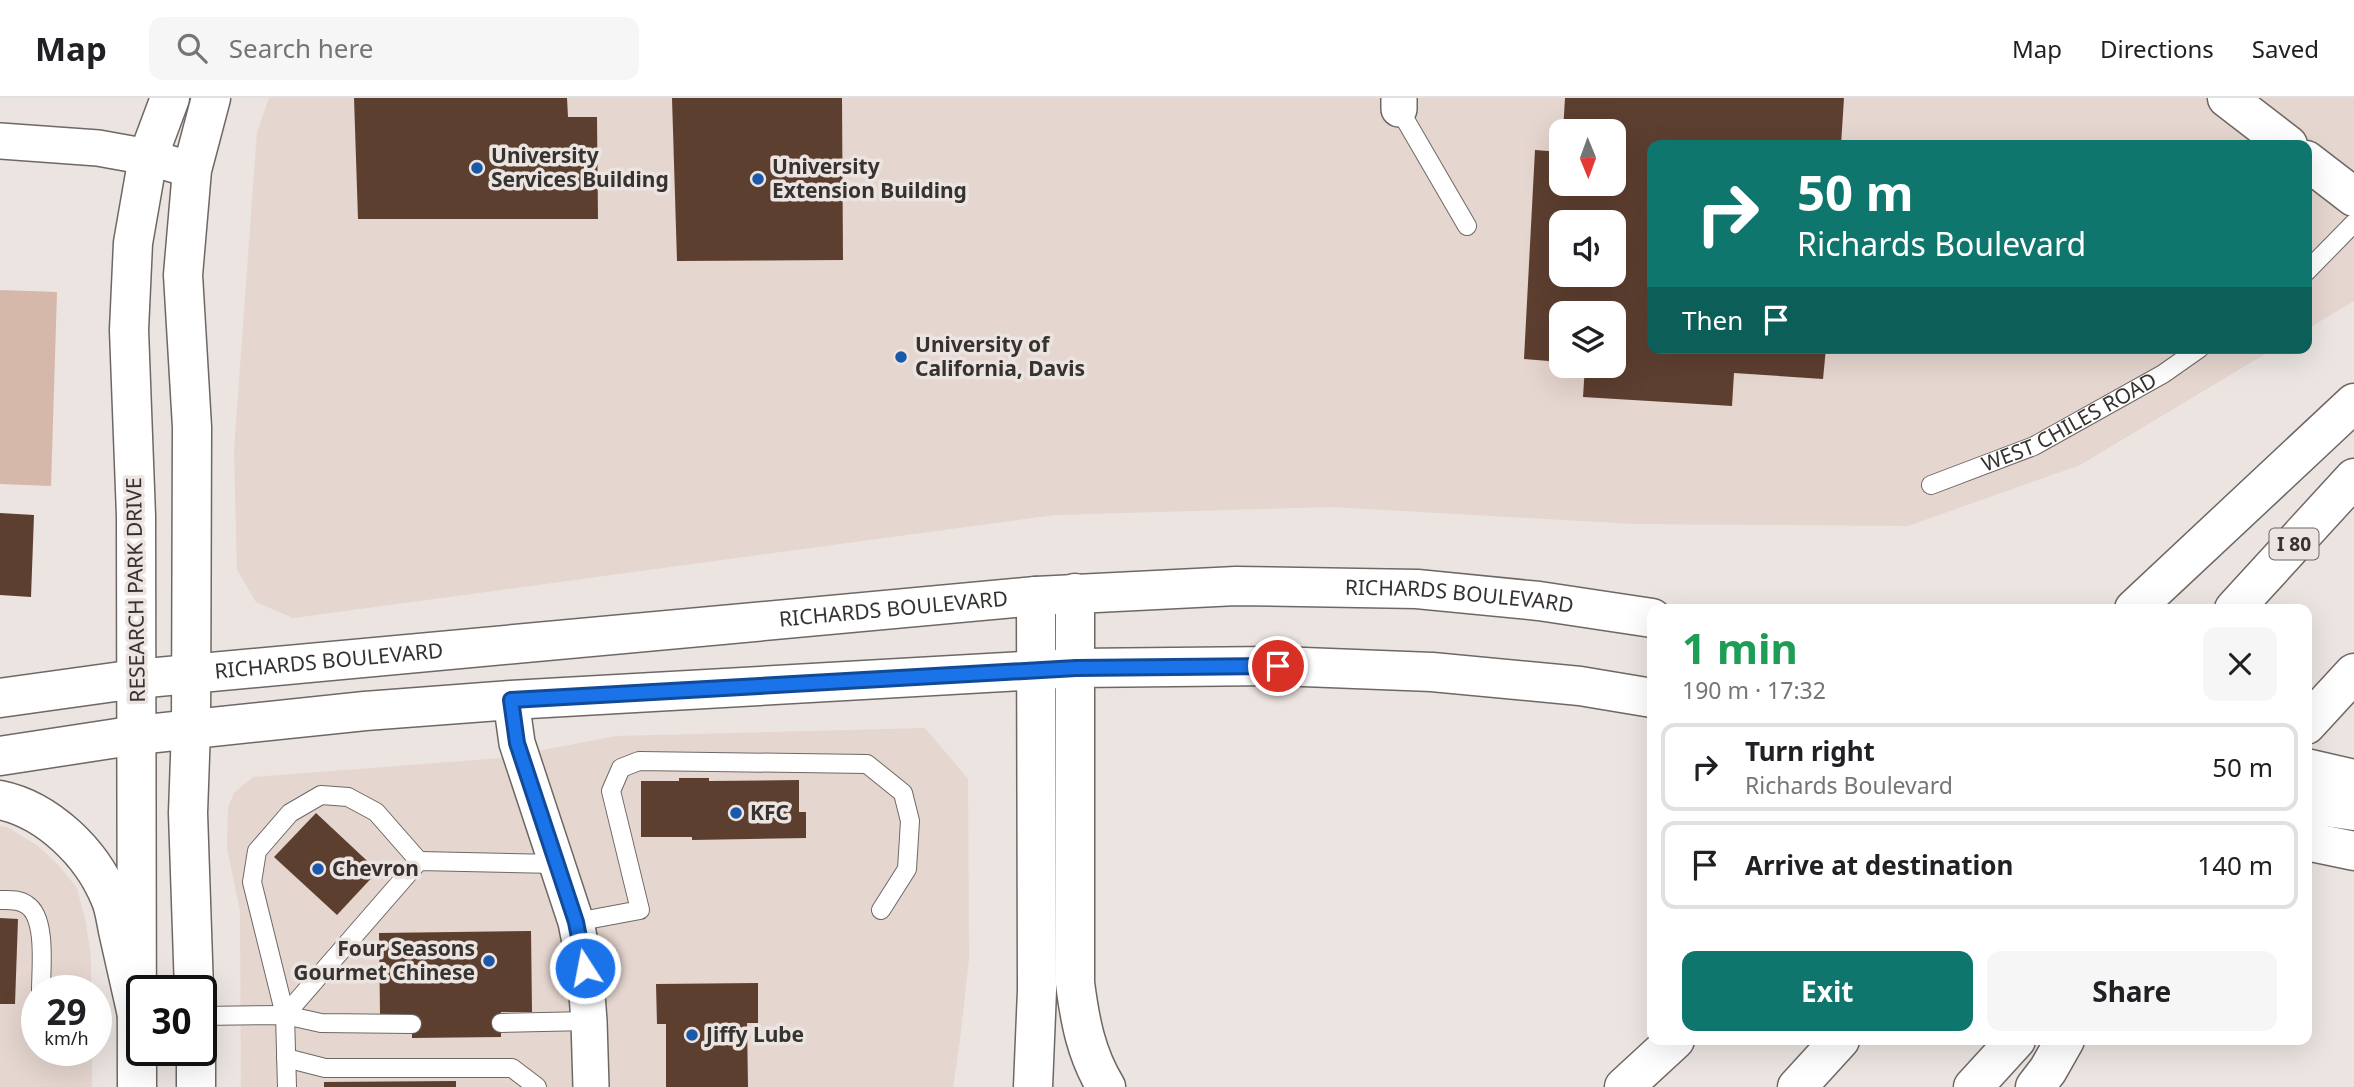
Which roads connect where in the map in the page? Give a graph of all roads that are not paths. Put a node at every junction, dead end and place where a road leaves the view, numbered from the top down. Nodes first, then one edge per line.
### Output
1 (170, 98) edge
2 (211, 98) edge
3 (2227, 98) edge
4 (1399, 103) edge
5 (2282, 140) edge
6 (0, 141) edge
7 (148, 157) junction
8 (2312, 165) edge
9 (192, 170) junction
10 (2354, 197) edge
11 (2354, 223) edge
12 (1467, 226) dead end
13 (2312, 266) edge
14 (2191, 354) edge
15 (2354, 403) edge
16 (2354, 478) edge
17 (1931, 485) dead end
18 (1075, 593) junction
19 (1037, 596) junction
20 (2139, 604) edge
21 (2239, 604) edge
22 (1647, 617) edge
23 (1076, 668) junction
24 (1038, 669) junction
25 (191, 673) junction
26 (2354, 673) edge
27 (136, 678) junction
28 (1647, 697) edge
29 (0, 698) edge
30 (511, 700) junction
31 (2312, 718) edge
32 (191, 729) junction
33 (137, 735) junction
34 (0, 755) edge
35 (2312, 769) edge
36 (2354, 779) edge
37 (0, 800) edge
38 (2312, 805) edge
39 (2354, 811) edge
40 (2312, 842) edge
41 (2348, 850) edge
42 (419, 861) junction
43 (556, 864) junction
44 (0, 900) edge
45 (881, 910) dead end
46 (576, 922) junction
47 (41, 975) edge
48 (128, 975) edge
49 (137, 975) edge
50 (193, 975) edge
51 (285, 1014) junction
52 (217, 1016) edge
53 (590, 1021) junction
54 (412, 1024) dead end
55 (501, 1024) dead end
56 (1670, 1045) edge
57 (1835, 1045) edge
58 (2012, 1045) edge
59 (2062, 1045) edge
60 (286, 1058) junction
61 (137, 1066) edge
62 (195, 1066) edge
63 (137, 1087) edge
64 (196, 1087) edge
65 (287, 1087) edge
66 (537, 1087) edge
67 (591, 1087) edge
68 (1033, 1087) edge
69 (1106, 1087) edge
70 (1624, 1087) edge
71 (1797, 1087) edge
72 (1973, 1087) edge
73 (2035, 1087) edge

1 - 7 main road, RESEARCH PARK DRIVE
2 - 9 main road
3 - 5 main road
4 - 12 lane
6 - 7 street
7 - 9 street
7 - 27 main road, RESEARCH PARK DRIVE
8 - 10 main road
9 - 25 main road
11 - 13 lane
14 - 17 lane, WEST CHILES ROAD
15 - 20 main road
16 - 21 main road, I 80
18 - 19 main road, RICHARDS BOULEVARD
18 - 22 main road, RICHARDS BOULEVARD
18 - 23 main road
19 - 24 main road
19 - 25 main road, RICHARDS BOULEVARD
23 - 24 main road
23 - 28 main road
23 - 69 main road
24 - 30 main road
24 - 68 main road
25 - 27 main road, RICHARDS BOULEVARD
25 - 32 main road
26 - 31 main road
27 - 29 main road, RICHARDS BOULEVARD
27 - 33 main road, RESEARCH PARK DRIVE
30 - 32 main road
30 - 43 street
32 - 33 main road
32 - 50 main road
33 - 34 main road
33 - 49 main road, RESEARCH PARK DRIVE
35 - 36 main road
37 - 48 main road
38 - 39 main road
40 - 41 main road
42 - 43 lane
42 - 51 lane
42 - 51 lane
43 - 46 street
44 - 47 lane
45 - 46 lane
46 - 53 street
51 - 52 lane
51 - 54 lane
51 - 60 lane
53 - 55 lane
53 - 67 street
56 - 70 main road
57 - 71 main road
58 - 72 main road
59 - 73 main road
60 - 65 lane
60 - 66 lane
61 - 63 main road, RESEARCH PARK DRIVE
62 - 64 main road

